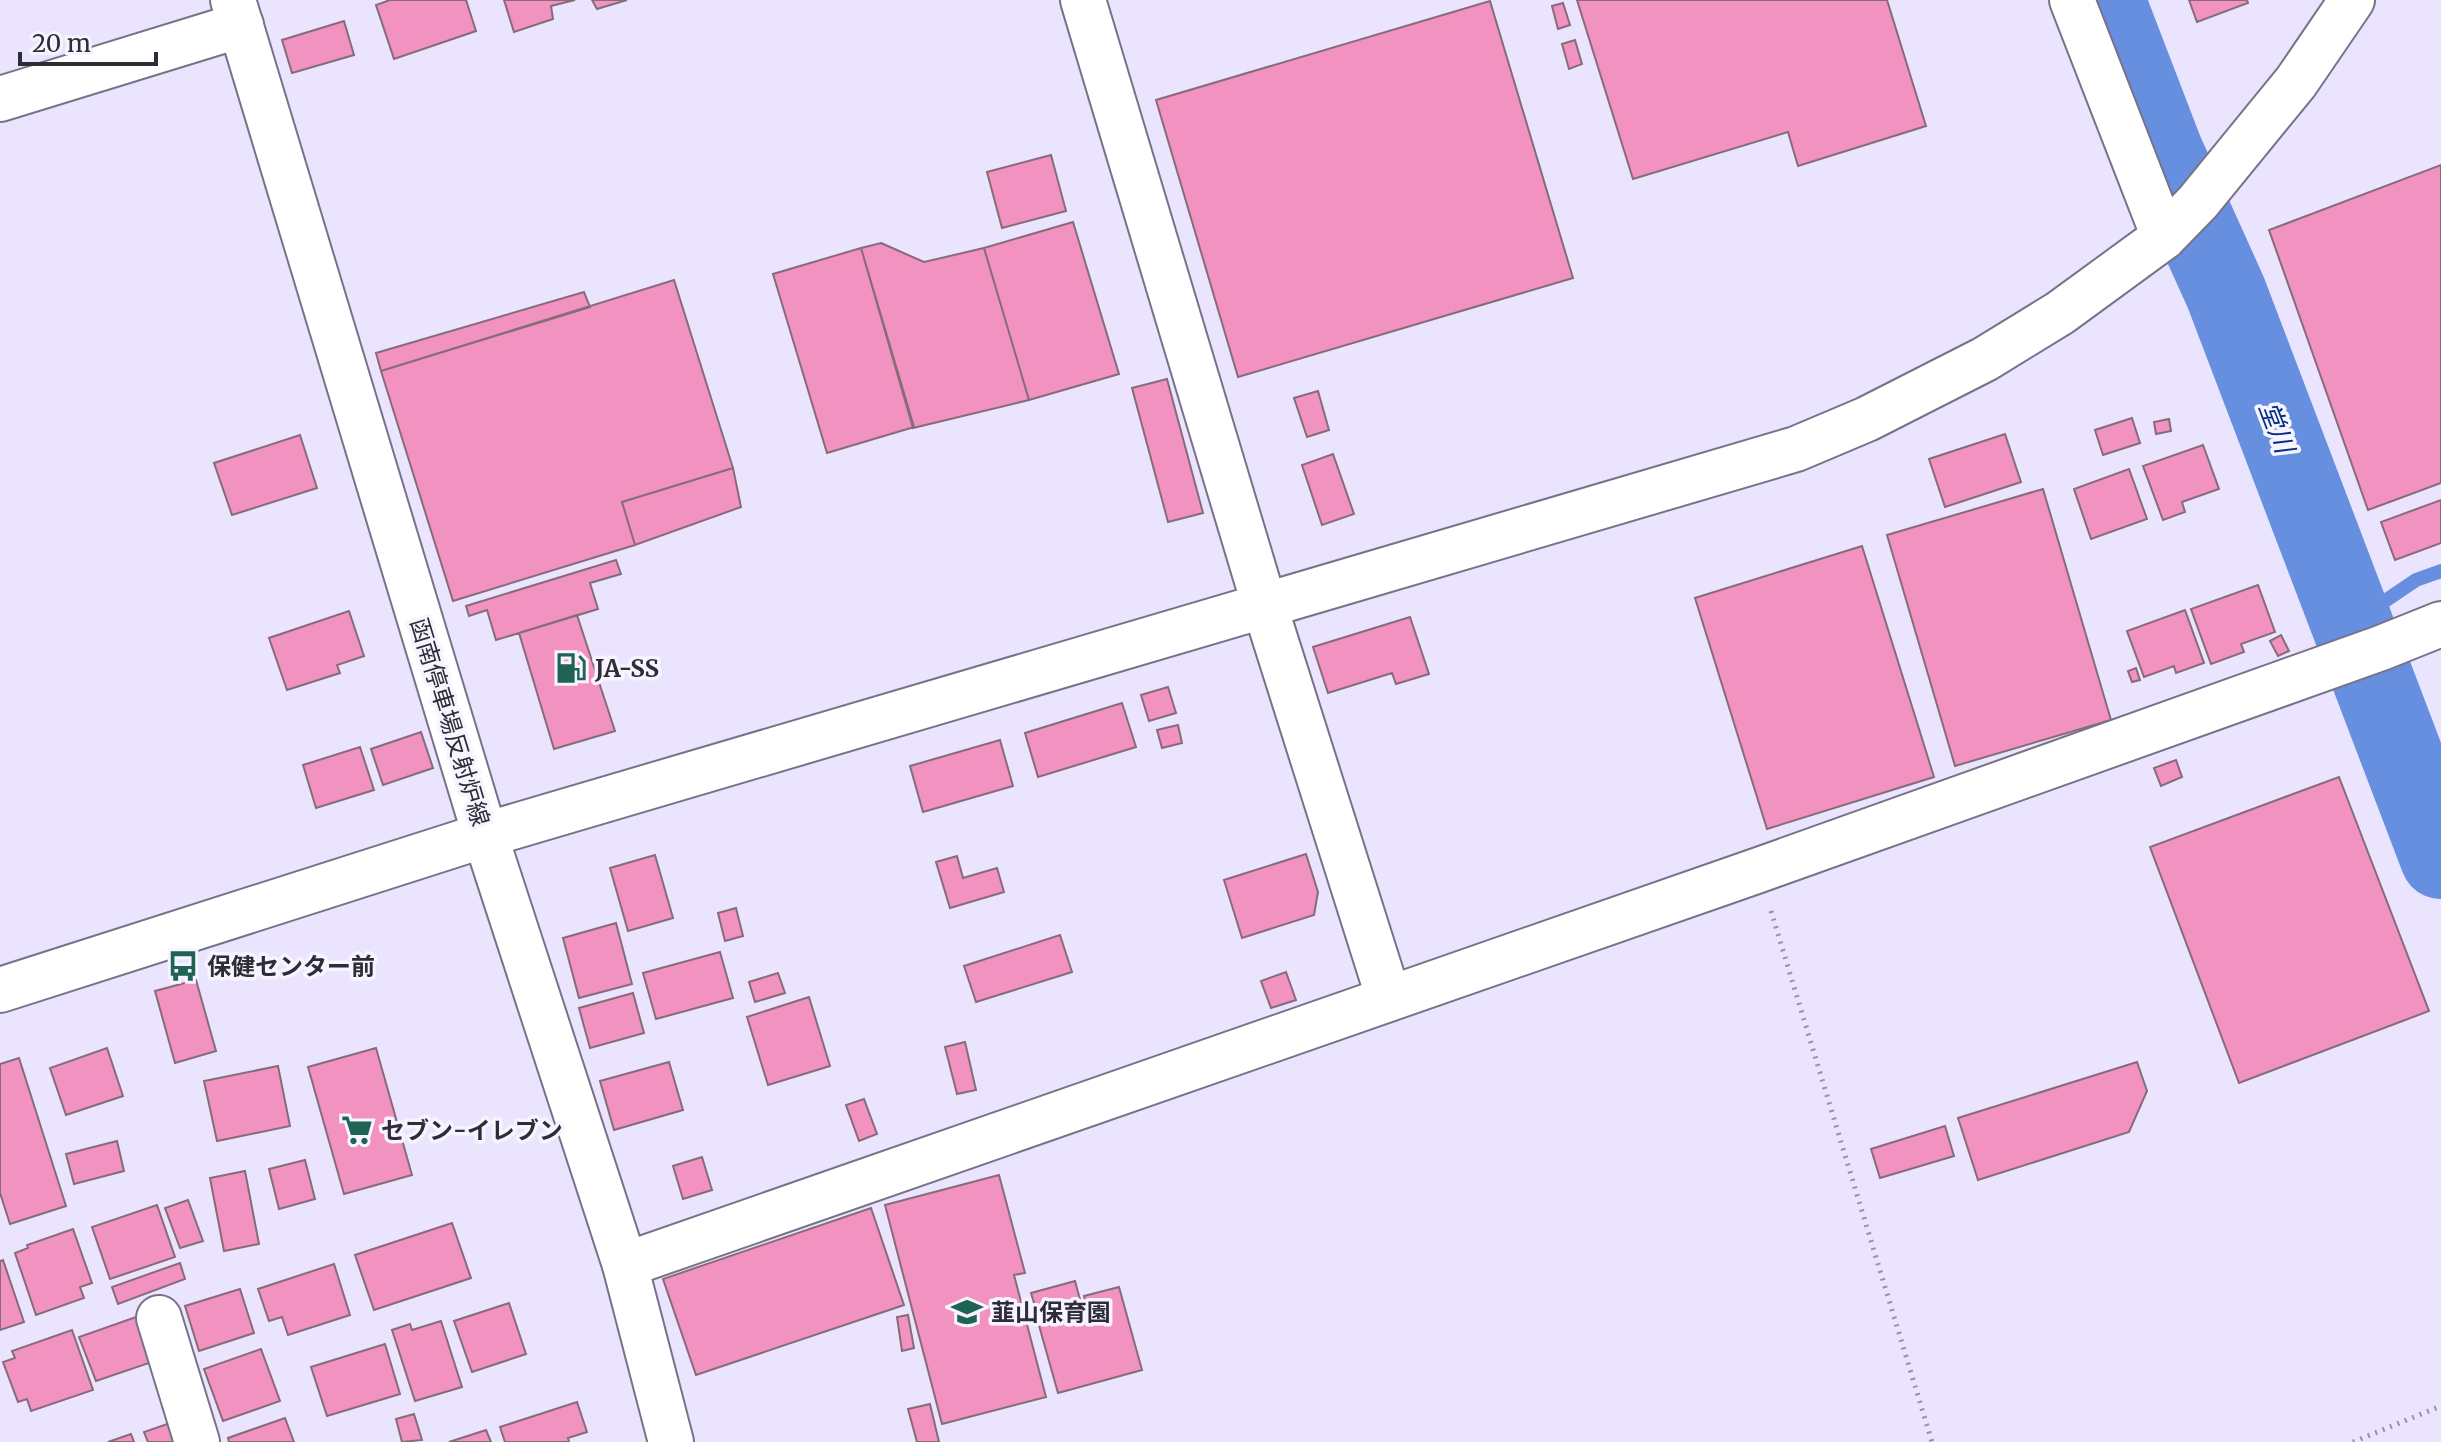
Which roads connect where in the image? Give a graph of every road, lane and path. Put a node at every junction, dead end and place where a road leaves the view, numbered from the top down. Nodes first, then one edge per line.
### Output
1 (1083, 0) edge
2 (2072, 0) edge
3 (2352, 0) edge
4 (237, 13) edge
5 (0, 99) edge
6 (2164, 237) junction
7 (1265, 607) junction
8 (2441, 624) edge
9 (485, 835) junction
10 (1759, 870) junction
11 (0, 990) edge
12 (1389, 999) junction
13 (625, 1265) junction
14 (159, 1318) dead end
15 (2441, 1406) edge
16 (197, 1442) edge
17 (671, 1442) edge
18 (1932, 1442) edge
19 (2353, 1442) edge

1 - 7 street
2 - 6 street
3 - 6 street
4 - 5 street
4 - 9 street, 函南停車場反射炉線
6 - 7 street
7 - 9 street
7 - 12 street
8 - 10 street
9 - 11 street
9 - 13 street, 函南停車場反射炉線
10 - 12 street
10 - 18 path
12 - 13 street
13 - 17 street, 函南停車場反射炉線
14 - 16 street
15 - 19 path

